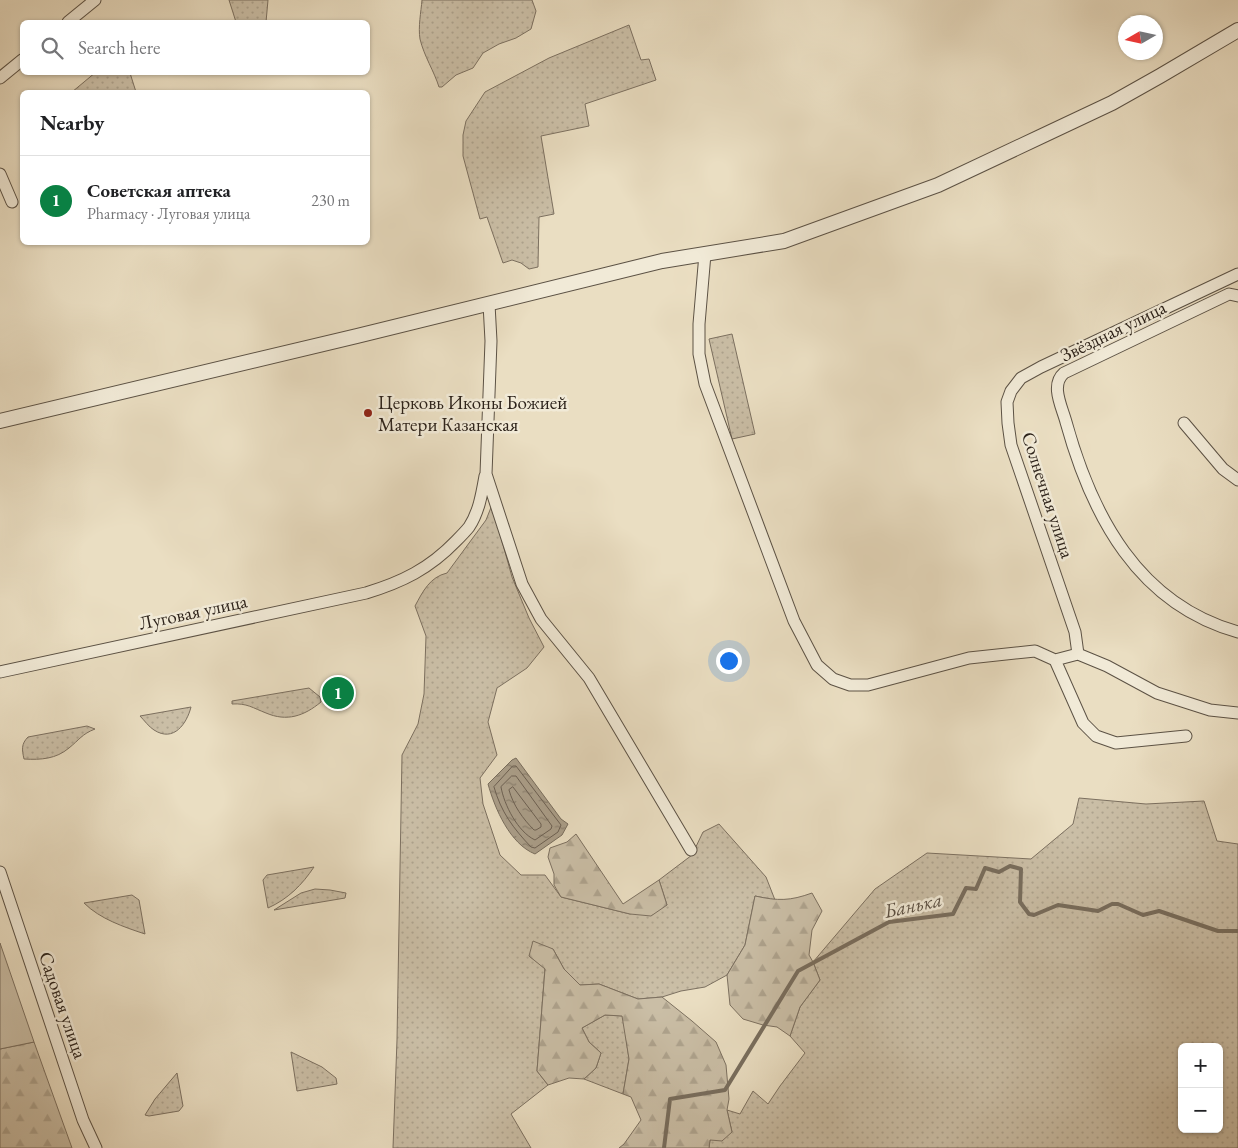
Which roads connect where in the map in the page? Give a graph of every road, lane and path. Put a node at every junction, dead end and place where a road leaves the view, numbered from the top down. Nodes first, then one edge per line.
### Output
1 (95, 0) edge
2 (70, 20) edge
3 (1238, 30) edge
4 (20, 62) edge
5 (0, 78) edge
6 (0, 174) edge
7 (12, 202) dead end
8 (705, 254) junction
9 (1238, 274) edge
10 (1238, 296) edge
11 (489, 304) junction
12 (0, 421) edge
13 (1184, 423) dead end
14 (486, 474) junction
15 (1238, 480) edge
16 (1238, 632) edge
17 (1078, 654) junction
18 (1056, 660) junction
19 (0, 672) edge
20 (1238, 713) edge
21 (1186, 736) dead end
22 (691, 850) dead end
23 (0, 872) edge
24 (96, 1148) edge

1 - 2 street
3 - 8 street
4 - 5 street
6 - 7 street
8 - 11 street
8 - 18 street
9 - 17 street, Солнечная улица
10 - 16 street, Звёздная улица
11 - 12 street
11 - 14 street
13 - 15 street
14 - 19 street, Луговая улица
14 - 22 street
17 - 18 street
17 - 20 street
18 - 21 street
23 - 24 street, Садовая улица

